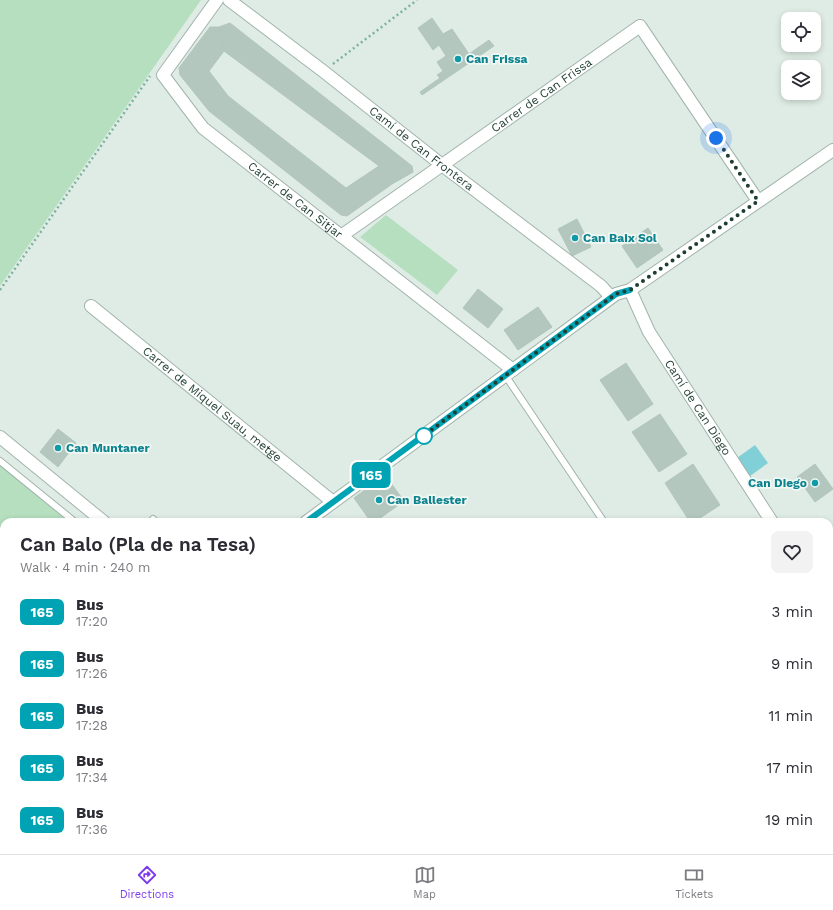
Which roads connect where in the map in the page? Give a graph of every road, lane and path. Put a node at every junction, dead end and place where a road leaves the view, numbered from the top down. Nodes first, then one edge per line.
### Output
1 (217, 0) edge
2 (230, 0) edge
3 (417, 0) edge
4 (324, 71) junction
5 (151, 75) dead end
6 (833, 150) edge
7 (442, 165) junction
8 (758, 201) junction
9 (341, 236) junction
10 (0, 290) edge
11 (630, 290) junction
12 (611, 298) junction
13 (91, 306) dead end
14 (509, 373) junction
15 (0, 437) edge
16 (0, 461) edge
17 (333, 502) junction
18 (70, 518) edge
19 (99, 518) edge
20 (311, 518) edge
21 (601, 518) edge
22 (769, 518) edge

1 - 9 street, Carrer de Can Sitjar
2 - 4 street, Camí de Can Frontera
3 - 4 path
4 - 7 street, Camí de Can Frontera
5 - 10 path
6 - 8 street
7 - 8 street, Carrer de Can Frissa
7 - 9 street, Carrer de Can Frissa
7 - 12 street, Camí de Can Frontera
8 - 11 street
9 - 14 street, Carrer de Can Sitjar
11 - 12 street
11 - 22 street, Camí de Can Diego
12 - 14 street
13 - 17 street, Carrer de Miquel Suau, metge
14 - 17 street
14 - 21 lane
15 - 19 street
16 - 18 lane
17 - 20 street

